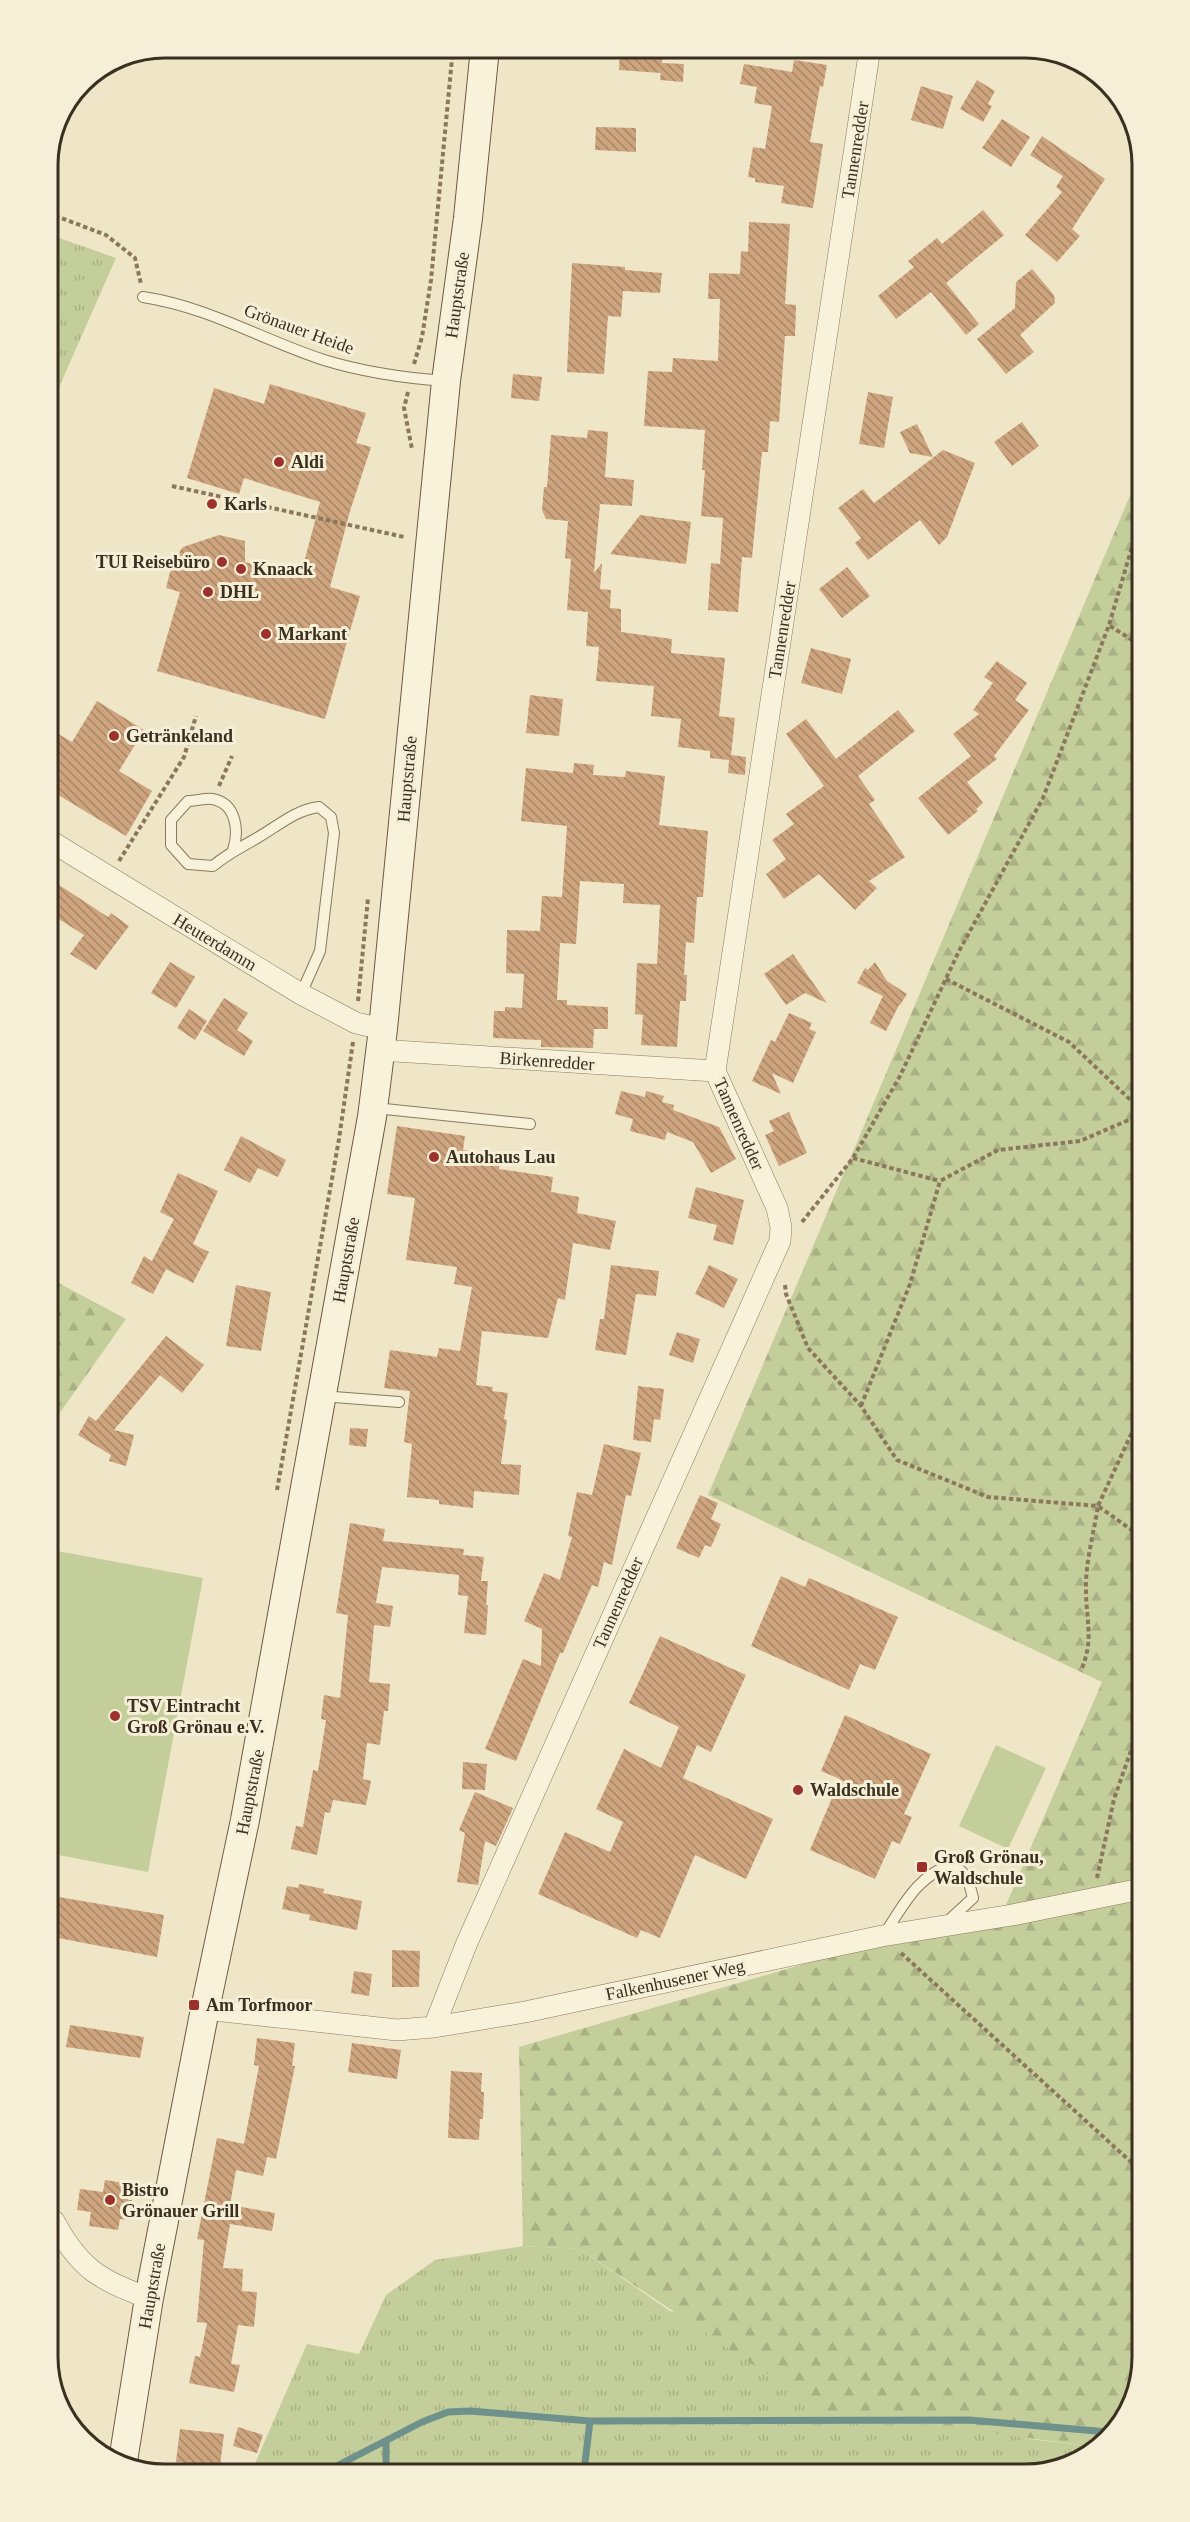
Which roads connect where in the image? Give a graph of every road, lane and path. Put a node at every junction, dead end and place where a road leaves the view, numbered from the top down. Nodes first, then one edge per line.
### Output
1 (484, 58) edge
2 (868, 59) edge
3 (59, 217) edge
4 (143, 297) joint
5 (446, 381) junction
6 (172, 486) dead end
7 (404, 537) dead end
8 (1132, 547) edge
9 (1109, 625) junction
10 (1132, 640) edge
11 (196, 716) dead end
12 (232, 756) dead end
13 (213, 799) junction
14 (132, 839) dead end
15 (59, 846) edge
16 (233, 850) junction
17 (946, 979) junction
18 (301, 994) junction
19 (372, 1034) junction
20 (715, 1071) junction
21 (1132, 1101) edge
22 (372, 1108) junction
23 (1132, 1119) edge
24 (530, 1124) dead end
25 (853, 1158) junction
26 (940, 1182) junction
27 (780, 1240) junction
28 (785, 1283) dead end
29 (321, 1396) junction
30 (399, 1401) dead end
31 (861, 1406) junction
32 (1132, 1433) edge
33 (275, 1501) dead end
34 (1098, 1506) junction
35 (1132, 1530) edge
36 (1082, 1668) dead end
37 (1132, 1748) edge
38 (1132, 1891) edge
39 (1093, 1899) junction
40 (943, 1925) junction
41 (882, 1936) junction
42 (205, 2009) junction
43 (434, 2027) junction
44 (1132, 2162) edge
45 (58, 2227) edge
46 (149, 2298) junction
47 (124, 2455) edge

1 - 5 main road, Hauptstraße
2 - 20 street, Tannenredder
3 - 4 path
4 - 5 lane, Grönauer Heide
5 - 19 main road, Hauptstraße
6 - 7 path
8 - 9 path
9 - 10 path
9 - 17 path
11 - 14 path
12 - 13 path
13 - 16 lane
13 - 16 lane
15 - 18 street, Heuterdamm
16 - 18 lane
17 - 21 path
17 - 25 path
18 - 19 street, Heuterdamm
19 - 20 street, Birkenredder
19 - 22 main road, Hauptstraße
19 - 33 path
20 - 27 street, Tannenredder
22 - 24 lane
22 - 29 main road, Hauptstraße
23 - 26 path
25 - 26 path
25 - 27 path
26 - 31 path
27 - 43 street, Tannenredder
28 - 31 path
29 - 30 lane
29 - 42 main road, Hauptstraße
31 - 34 path
32 - 34 path
34 - 35 path
34 - 36 path
37 - 39 path
38 - 39 street, Falkenhusener Weg
39 - 40 street, Falkenhusener Weg
40 - 41 street, Falkenhusener Weg
40 - 41 lane
41 - 43 street, Falkenhusener Weg
41 - 44 path
42 - 43 street, Falkenhusener Weg
42 - 46 main road, Hauptstraße
45 - 46 street
46 - 47 main road, Hauptstraße

